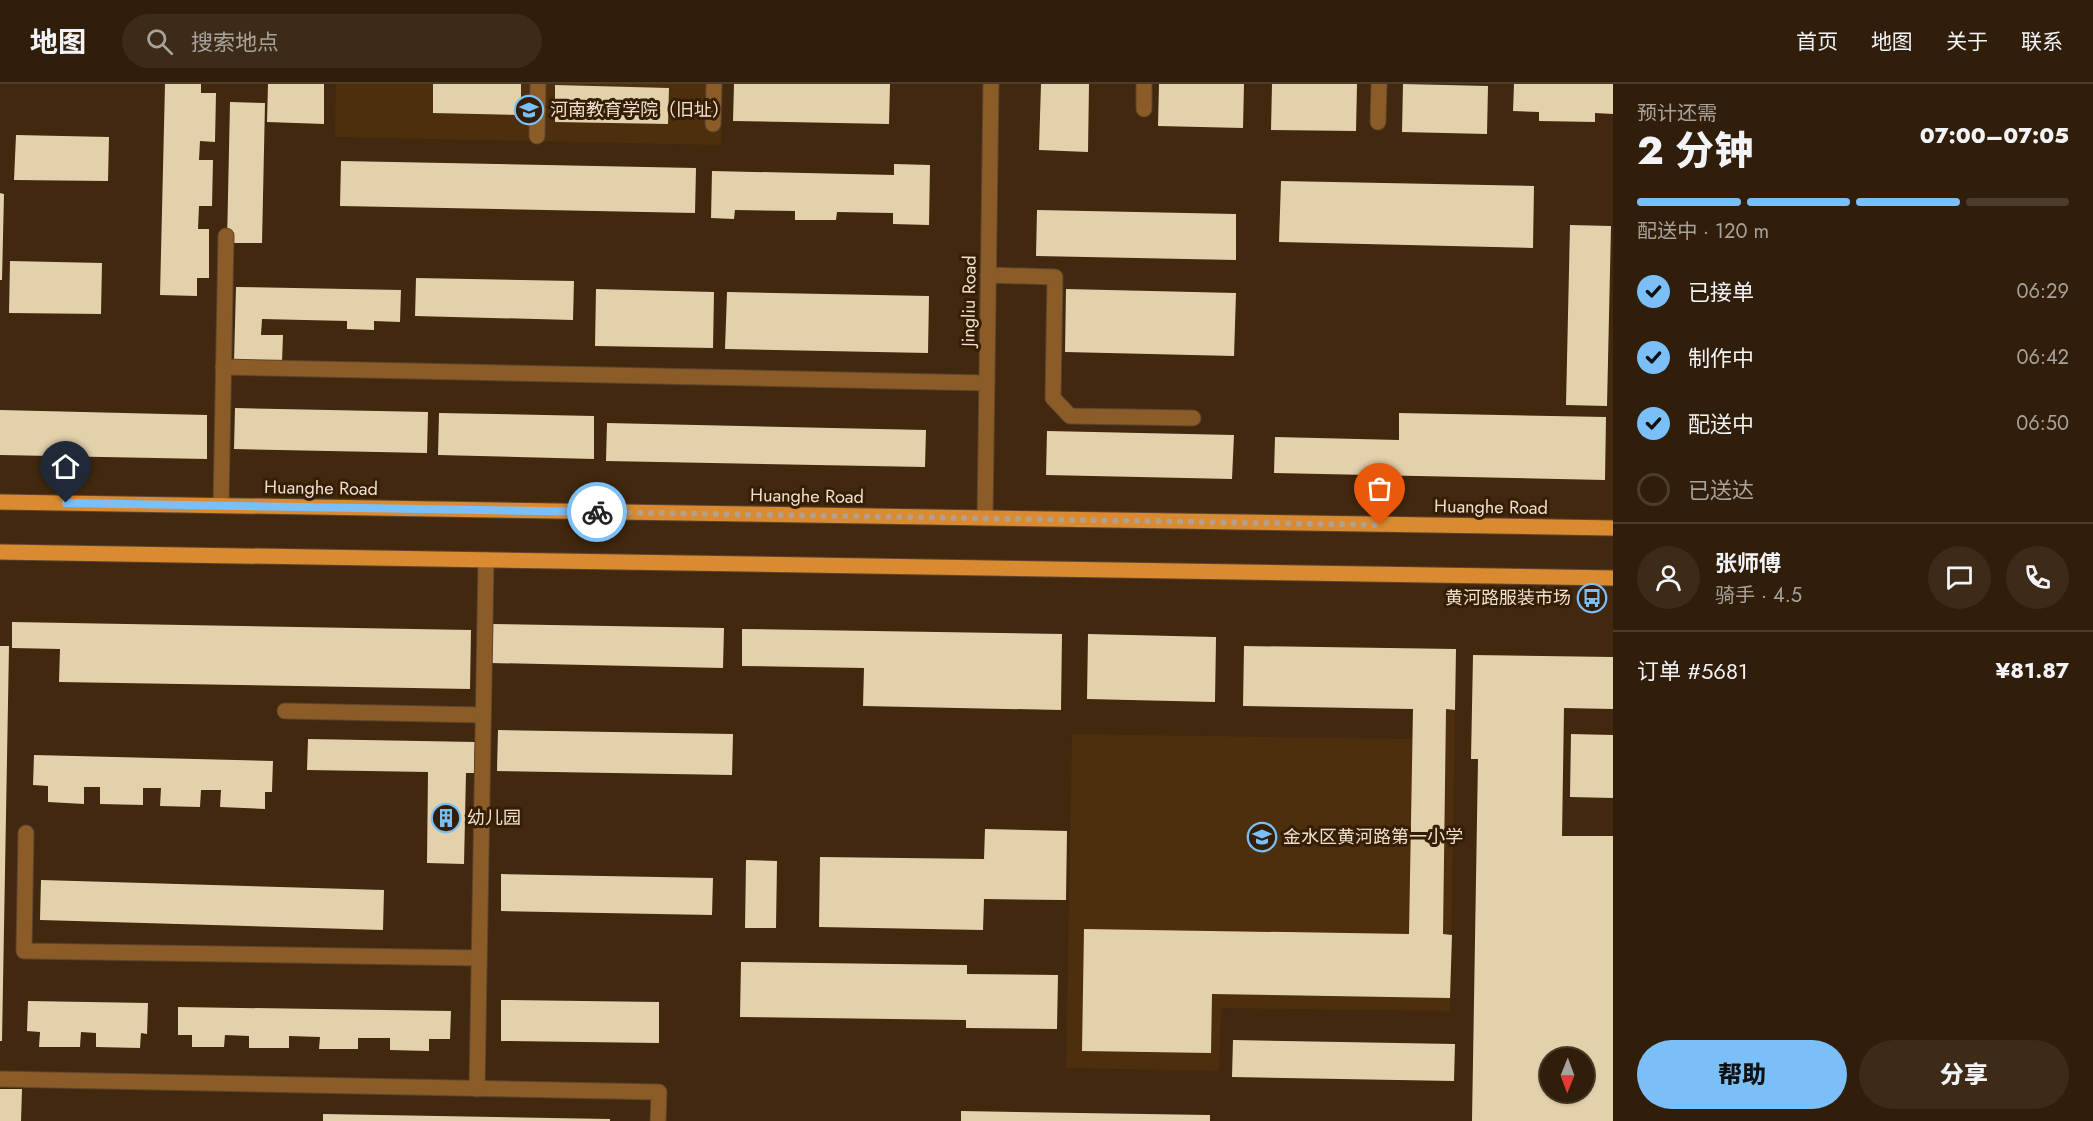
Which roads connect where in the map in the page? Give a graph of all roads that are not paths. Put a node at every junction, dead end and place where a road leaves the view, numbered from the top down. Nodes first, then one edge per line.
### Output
1 (538, 84) edge
2 (714, 84) edge
3 (991, 84) edge
4 (1144, 84) edge
5 (1379, 84) edge
6 (1144, 109) dead end
7 (1378, 122) dead end
8 (713, 124) dead end
9 (537, 136) dead end
10 (226, 236) dead end
11 (988, 275) junction
12 (223, 367) junction
13 (987, 383) junction
14 (1193, 418) dead end
15 (0, 502) edge
16 (221, 506) junction
17 (985, 518) junction
18 (1613, 528) edge
19 (0, 552) edge
20 (486, 560) junction
21 (1613, 578) edge
22 (285, 711) dead end
23 (483, 715) junction
24 (26, 833) dead end
25 (479, 958) junction
26 (0, 1079) edge
27 (477, 1089) junction
28 (658, 1121) edge

1 - 9 street
2 - 8 street
3 - 11 street, Jingliu Road
4 - 6 street
5 - 7 street
10 - 12 street
11 - 13 street, Jingliu Road
11 - 14 street
12 - 13 street
12 - 16 street
13 - 17 street, Jingliu Road
15 - 16 main road, Huanghe Road
16 - 17 main road, Huanghe Road
17 - 18 main road, Huanghe Road
19 - 20 main road
20 - 21 main road
20 - 23 street
22 - 23 street
23 - 25 street
24 - 25 street
25 - 27 street
26 - 27 street
27 - 28 street

